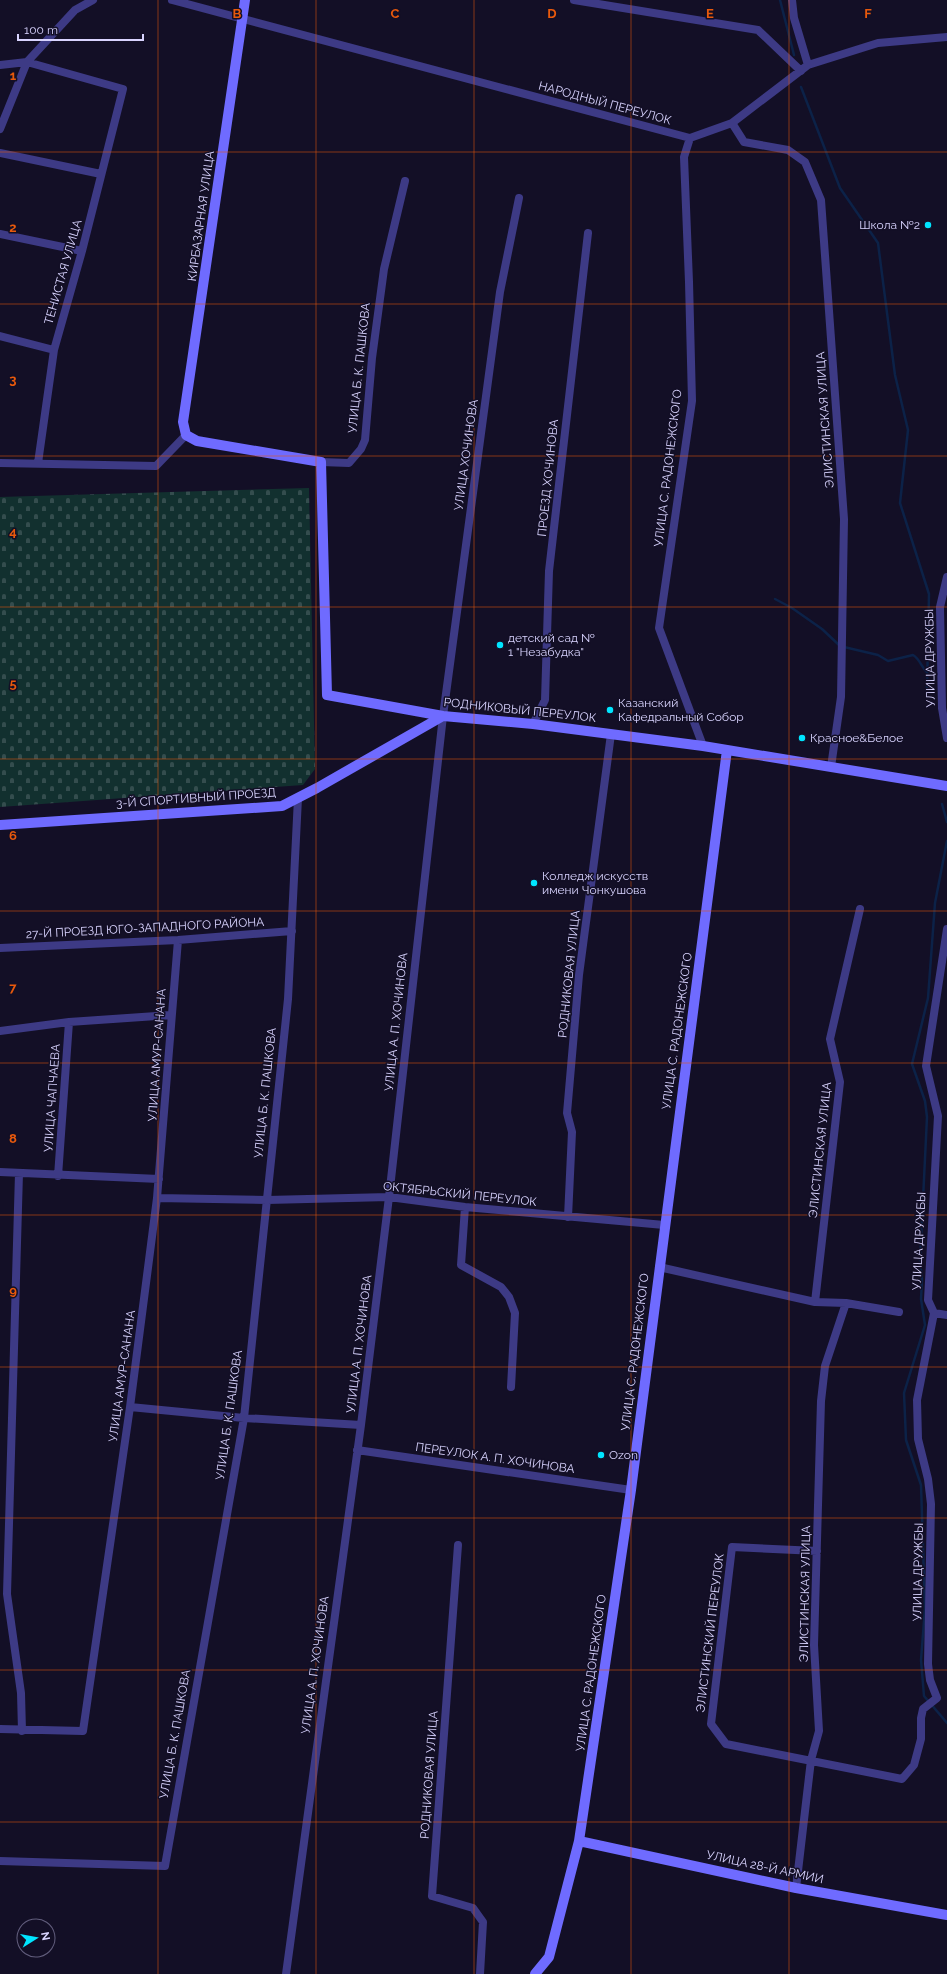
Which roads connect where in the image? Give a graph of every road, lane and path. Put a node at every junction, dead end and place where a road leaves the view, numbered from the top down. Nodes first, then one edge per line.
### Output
1 (93, 0) edge
2 (172, 0) edge
3 (245, 0) edge
4 (574, 0) edge
5 (792, 0) edge
6 (242, 18) junction
7 (947, 37) edge
8 (27, 62) junction
9 (0, 65) edge
10 (808, 65) junction
11 (801, 71) junction
12 (732, 123) junction
13 (0, 129) edge
14 (690, 138) junction
15 (0, 153) edge
16 (101, 174) junction
17 (405, 181) dead end
18 (519, 198) dead end
19 (588, 233) dead end
20 (0, 234) edge
21 (82, 251) junction
22 (0, 336) edge
23 (54, 350) junction
24 (186, 435) junction
25 (321, 462) junction
26 (0, 463) edge
27 (38, 463) junction
28 (947, 578) edge
29 (443, 716) junction
30 (533, 724) junction
31 (611, 734) junction
32 (947, 738) edge
33 (704, 746) junction
34 (727, 750) junction
35 (831, 767) junction
36 (947, 786) edge
37 (298, 798) junction
38 (0, 825) edge
39 (860, 909) dead end
40 (947, 929) edge
41 (292, 931) junction
42 (178, 940) junction
43 (0, 948) edge
44 (171, 1015) junction
45 (69, 1022) junction
46 (0, 1031) edge
47 (0, 1172) edge
48 (19, 1173) junction
49 (58, 1176) junction
50 (159, 1179) junction
51 (389, 1197) junction
52 (157, 1198) junction
53 (267, 1200) junction
54 (465, 1207) junction
55 (568, 1217) junction
56 (664, 1225) junction
57 (659, 1267) junction
58 (815, 1302) junction
59 (846, 1303) junction
60 (899, 1312) dead end
61 (934, 1313) junction
62 (947, 1315) edge
63 (512, 1388) dead end
64 (130, 1407) junction
65 (244, 1418) junction
66 (361, 1425) junction
67 (357, 1450) junction
68 (631, 1490) junction
69 (458, 1545) dead end
70 (817, 1551) junction
71 (0, 1729) edge
72 (22, 1731) junction
73 (811, 1760) junction
74 (902, 1779) joint
75 (579, 1841) junction
76 (0, 1861) edge
77 (796, 1888) junction
78 (947, 1915) edge
79 (549, 1957) junction
80 (286, 1974) edge
81 (480, 1974) edge
82 (535, 1974) edge
83 (540, 1974) edge

1 - 8 street
2 - 6 street, НАРОДНЫЙ ПЕРЕУЛОК
3 - 6 street, КИРБАЗАРНАЯ УЛИЦА
4 - 11 street
5 - 10 street
6 - 14 street, НАРОДНЫЙ ПЕРЕУЛОК
6 - 24 street, КИРБАЗАРНАЯ УЛИЦА
7 - 10 street
8 - 9 street
8 - 13 street
8 - 16 street, ТЕНИСТАЯ УЛИЦА
10 - 11 street
11 - 12 street
12 - 14 street
12 - 35 street, ЭЛИСТИНСКАЯ УЛИЦА
14 - 33 street, УЛИЦА С. РАДОНЕЖСКОГО
15 - 16 street
16 - 21 street, ТЕНИСТАЯ УЛИЦА
17 - 25 street, УЛИЦА Б. К. ПАШКОВА
18 - 29 street, УЛИЦА ХОЧИНОВА
19 - 30 street, ПРОЕЗД ХОЧИНОВА
20 - 21 street
21 - 23 street, ТЕНИСТАЯ УЛИЦА
22 - 23 street
23 - 27 street, ТЕНИСТАЯ УЛИЦА
24 - 25 street
24 - 27 street
25 - 29 street, РОДНИКОВЫЙ ПЕРЕУЛОК
26 - 27 street
28 - 32 street, УЛИЦА ДРУЖБЫ
29 - 30 street, РОДНИКОВЫЙ ПЕРЕУЛОК
29 - 37 street, 3-Й СПОРТИВНЫЙ ПРОЕЗД
29 - 51 street, УЛИЦА А. П. ХОЧИНОВА
30 - 31 street, РОДНИКОВЫЙ ПЕРЕУЛОК
31 - 33 street, РОДНИКОВЫЙ ПЕРЕУЛОК
31 - 55 street, РОДНИКОВАЯ УЛИЦА
33 - 34 street, РОДНИКОВЫЙ ПЕРЕУЛОК
34 - 35 street, РОДНИКОВЫЙ ПЕРЕУЛОК
34 - 56 street, УЛИЦА С. РАДОНЕЖСКОГО
35 - 36 street, РОДНИКОВЫЙ ПЕРЕУЛОК
37 - 38 street, 3-Й СПОРТИВНЫЙ ПРОЕЗД
37 - 41 street, УЛИЦА Б. К. ПАШКОВА
39 - 58 street, ЭЛИСТИНСКАЯ УЛИЦА
40 - 61 street, УЛИЦА ДРУЖБЫ
41 - 42 street, 27-Й ПРОЕЗД ЮГО-ЗАПАДНОГО РАЙОНА
41 - 53 street, УЛИЦА Б. К. ПАШКОВА
42 - 43 street, 27-Й ПРОЕЗД ЮГО-ЗАПАДНОГО РАЙОНА
42 - 44 street, УЛИЦА АМУР-САНАНА
44 - 45 street
44 - 50 street, УЛИЦА АМУР-САНАНА
45 - 46 street
45 - 49 street, УЛИЦА ЧАПЧАЕВА
47 - 48 street
48 - 49 street
48 - 72 street
49 - 50 street
50 - 52 street, УЛИЦА АМУР-САНАНА
51 - 53 street, ОКТЯБРЬСКИЙ ПЕРЕУЛОК
51 - 54 street, ОКТЯБРЬСКИЙ ПЕРЕУЛОК
51 - 66 street, УЛИЦА А. П. ХОЧИНОВА
52 - 53 street, ОКТЯБРЬСКИЙ ПЕРЕУЛОК
52 - 64 street, УЛИЦА АМУР-САНАНА
53 - 65 street, УЛИЦА Б. К. ПАШКОВА
54 - 55 street, ОКТЯБРЬСКИЙ ПЕРЕУЛОК
54 - 63 street
55 - 56 street, ОКТЯБРЬСКИЙ ПЕРЕУЛОК
56 - 57 street, УЛИЦА С. РАДОНЕЖСКОГО
57 - 58 street
57 - 68 street, УЛИЦА С. РАДОНЕЖСКОГО
58 - 59 street
59 - 60 street
59 - 70 street, ЭЛИСТИНСКАЯ УЛИЦА
61 - 62 street
61 - 74 street, УЛИЦА ДРУЖБЫ
64 - 65 street
64 - 72 street, УЛИЦА АМУР-САНАНА
65 - 66 street
65 - 76 street, УЛИЦА Б. К. ПАШКОВА
66 - 67 street, УЛИЦА А. П. ХОЧИНОВА
67 - 68 street, ПЕРЕУЛОК А. П. ХОЧИНОВА
67 - 80 street, УЛИЦА А. П. ХОЧИНОВА
68 - 75 street, УЛИЦА С. РАДОНЕЖСКОГО
69 - 81 street, РОДНИКОВАЯ УЛИЦА
70 - 73 street, ЭЛИСТИНСКАЯ УЛИЦА
70 - 73 street, ЭЛИСТИНСКИЙ ПЕРЕУЛОК
71 - 72 street, УЛИЦА АМУР-САНАНА
73 - 74 street, ЭЛИСТИНСКИЙ ПЕРЕУЛОК
73 - 77 street, ЭЛИСТИНСКАЯ УЛИЦА
75 - 77 street, УЛИЦА 28-Й АРМИИ
75 - 79 street, УЛИЦА С. РАДОНЕЖСКОГО
77 - 78 street, УЛИЦА 28-Й АРМИИ
79 - 82 street, УЛИЦА С. РАДОНЕЖСКОГО
79 - 83 street

